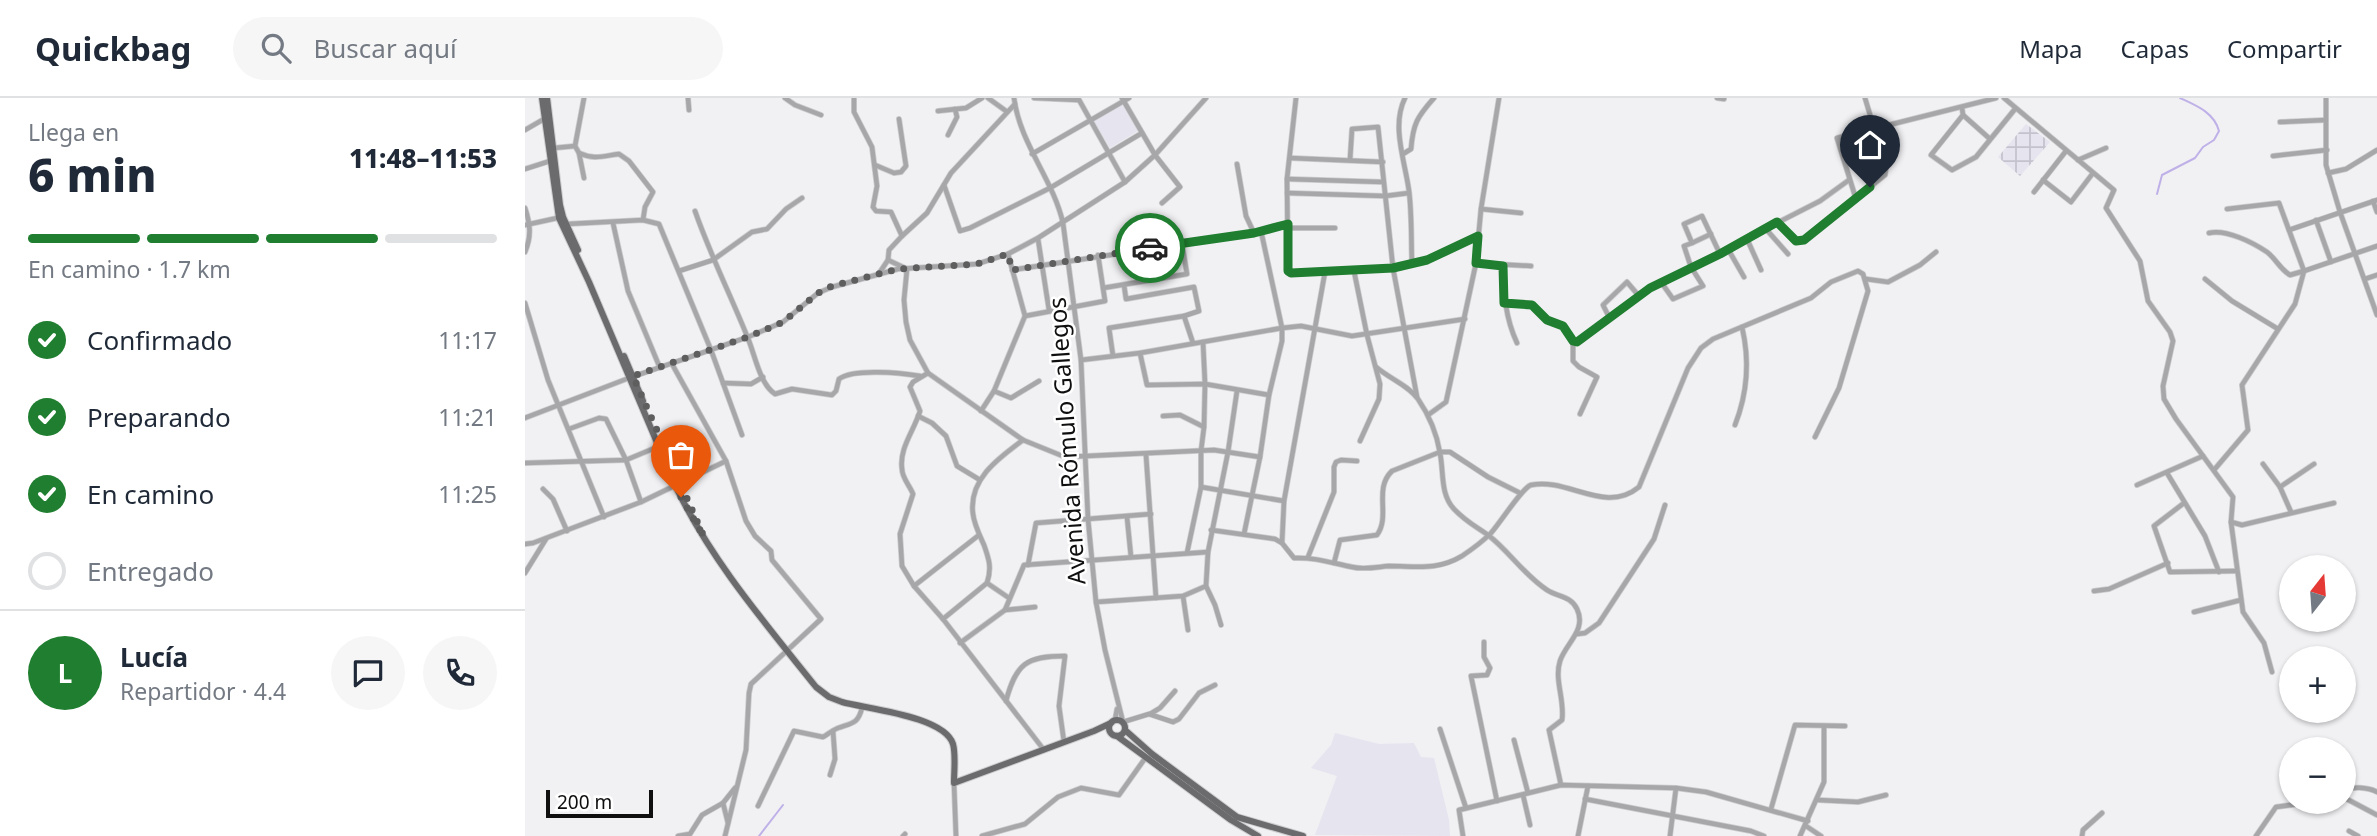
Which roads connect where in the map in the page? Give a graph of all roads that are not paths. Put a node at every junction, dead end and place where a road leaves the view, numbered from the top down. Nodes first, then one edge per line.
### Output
1 (545, 98) edge
2 (585, 98) edge
3 (688, 98) edge
4 (785, 98) edge
5 (855, 98) edge
6 (982, 98) edge
7 (988, 98) edge
8 (1034, 98) edge
9 (1206, 98) edge
10 (1296, 98) edge
11 (1405, 98) edge
12 (1434, 98) edge
13 (1499, 98) edge
14 (1717, 98) edge
15 (1865, 98) edge
16 (1996, 98) edge
17 (2004, 98) edge
18 (2326, 98) edge
19 (1078, 99) edge
20 (1125, 99) edge
21 (1724, 99) edge
22 (1014, 101) edge
23 (1962, 108) junction
24 (955, 109) junction
25 (2015, 109) junction
26 (689, 110) dead end
27 (938, 111) dead end
28 (1006, 111) junction
29 (821, 115) dead end
30 (1963, 115) junction
31 (544, 119) junction
32 (899, 119) dead end
33 (1091, 120) junction
34 (2326, 120) junction
35 (2280, 122) dead end
36 (1874, 128) junction
37 (525, 130) edge
38 (1142, 133) junction
39 (948, 135) dead end
40 (1990, 139) junction
41 (575, 146) junction
42 (554, 148) junction
43 (2106, 148) dead end
44 (2327, 150) junction
45 (2377, 150) edge
46 (2066, 151) junction
47 (1110, 152) junction
48 (579, 153) junction
49 (1032, 154) junction
50 (1403, 154) junction
51 (1155, 155) junction
52 (2273, 156) dead end
53 (1290, 158) junction
54 (1350, 160) junction
55 (2078, 160) junction
56 (550, 161) junction
57 (1383, 162) junction
58 (875, 164) junction
59 (1237, 164) dead end
60 (525, 169) edge
61 (2093, 173) junction
62 (2328, 173) junction
63 (584, 178) dead end
64 (1287, 179) junction
65 (1849, 180) junction
66 (2043, 180) junction
67 (1125, 182) junction
68 (1383, 182) junction
69 (944, 185) junction
70 (1050, 188) junction
71 (2035, 192) dead end
72 (1287, 193) junction
73 (1409, 193) junction
74 (1385, 196) junction
75 (801, 198) dead end
76 (1856, 198) junction
77 (2375, 200) edge
78 (1162, 203) dead end
79 (525, 208) edge
80 (1481, 209) junction
81 (2227, 209) dead end
82 (695, 211) dead end
83 (2340, 212) junction
84 (2377, 212) edge
85 (1521, 213) dead end
86 (561, 217) junction
87 (643, 220) junction
88 (2316, 220) junction
89 (1777, 222) junction
90 (613, 223) junction
91 (1063, 223) junction
92 (528, 224) edge
93 (567, 224) junction
94 (1288, 226) junction
95 (1335, 228) dead end
96 (1765, 228) junction
97 (2289, 230) junction
98 (1261, 231) junction
99 (1254, 233) junction
100 (2209, 233) dead end
101 (1711, 234) junction
102 (902, 236) junction
103 (1478, 236) junction
104 (1038, 238) junction
105 (1747, 239) junction
106 (1692, 243) junction
107 (1182, 244) junction
108 (2377, 246) edge
109 (1728, 249) junction
110 (525, 252) edge
111 (1936, 253) dead end
112 (1008, 254) junction
113 (1720, 254) junction
114 (1788, 254) dead end
115 (2355, 254) junction
116 (1098, 255) junction
117 (713, 260) junction
118 (888, 260) junction
119 (1068, 260) junction
120 (2331, 262) junction
121 (1476, 263) junction
122 (1412, 264) junction
123 (1042, 265) junction
124 (1503, 266) junction
125 (1531, 266) dead end
126 (1691, 267) junction
127 (907, 268) junction
128 (1393, 268) junction
129 (1012, 270) junction
130 (1761, 270) dead end
131 (680, 271) junction
132 (1354, 271) junction
133 (2304, 271) junction
134 (880, 272) junction
135 (1325, 272) junction
136 (2377, 275) edge
137 (1744, 278) dead end
138 (1865, 279) junction
139 (2205, 279) dead end
140 (2365, 279) junction
141 (1661, 282) junction
142 (1124, 285) junction
143 (1103, 288) junction
144 (1639, 296) junction
145 (525, 303) edge
146 (1504, 303) junction
147 (2375, 303) edge
148 (1075, 307) junction
149 (1049, 310) junction
150 (2377, 314) edge
151 (1024, 316) junction
152 (1184, 316) junction
153 (1609, 317) junction
154 (1465, 319) junction
155 (1742, 327) junction
156 (1282, 328) junction
157 (1314, 328) junction
158 (1403, 328) junction
159 (2278, 329) junction
160 (1367, 335) junction
161 (748, 337) junction
162 (1573, 341) junction
163 (1203, 342) junction
164 (1517, 343) dead end
165 (1193, 344) junction
166 (711, 350) junction
167 (1140, 353) junction
168 (1113, 356) junction
169 (1081, 360) junction
170 (672, 363) junction
171 (660, 368) junction
172 (1376, 368) junction
173 (928, 373) junction
174 (920, 376) junction
175 (631, 377) junction
176 (763, 377) junction
177 (1039, 381) dead end
178 (723, 383) junction
179 (1205, 384) junction
180 (994, 391) junction
181 (1237, 391) junction
182 (1269, 395) junction
183 (1417, 398) junction
184 (558, 405) junction
185 (981, 411) junction
186 (1580, 414) dead end
187 (1428, 415) junction
188 (918, 416) junction
189 (1163, 416) dead end
190 (525, 418) edge
191 (1735, 425) dead end
192 (1204, 427) junction
193 (569, 429) junction
194 (742, 435) dead end
195 (1815, 437) dead end
196 (1023, 440) junction
197 (1360, 441) dead end
198 (661, 446) junction
199 (1201, 451) junction
200 (1228, 452) junction
201 (1440, 452) junction
202 (1146, 455) junction
203 (1086, 456) junction
204 (2203, 456) junction
205 (1260, 457) junction
206 (626, 460) junction
207 (726, 461) junction
208 (1357, 461) dead end
209 (525, 463) edge
210 (584, 463) junction
211 (2263, 464) dead end
212 (2314, 464) dead end
213 (2214, 470) junction
214 (2167, 473) junction
215 (980, 480) junction
216 (677, 484) junction
217 (2137, 485) dead end
218 (1201, 487) junction
219 (2280, 488) junction
220 (543, 489) dead end
221 (1221, 491) junction
222 (1520, 493) junction
223 (1251, 496) junction
224 (1284, 501) junction
225 (641, 502) junction
226 (2184, 503) junction
227 (2334, 503) dead end
228 (1665, 505) dead end
229 (2291, 512) junction
230 (1151, 514) junction
231 (604, 517) junction
232 (1127, 517) junction
233 (1088, 519) junction
234 (2231, 522) junction
235 (1212, 530) junction
236 (566, 531) junction
237 (980, 534) junction
238 (1244, 534) junction
239 (1488, 536) junction
240 (546, 538) junction
241 (1282, 543) junction
242 (525, 544) edge
243 (1208, 552) junction
244 (1187, 553) junction
245 (1152, 555) junction
246 (1131, 557) junction
247 (1308, 557) junction
248 (1091, 559) junction
249 (1334, 563) junction
250 (2168, 564) junction
251 (1028, 565) junction
252 (2237, 571) junction
253 (2219, 572) junction
254 (525, 573) edge
255 (987, 583) junction
256 (914, 586) junction
257 (1206, 586) junction
258 (2094, 591) dead end
259 (1183, 596) junction
260 (1009, 598) junction
261 (1156, 598) junction
262 (2241, 600) junction
263 (1096, 602) junction
264 (1035, 607) dead end
265 (1005, 610) junction
266 (2194, 612) dead end
267 (943, 619) junction
268 (1221, 625) dead end
269 (1188, 630) dead end
270 (1577, 634) junction
271 (1484, 642) dead end
272 (960, 643) junction
273 (787, 650) junction
274 (2272, 672) dead end
275 (1215, 685) dead end
276 (1175, 691) dead end
277 (1006, 701) junction
278 (862, 708) junction
279 (1149, 714) junction
280 (1116, 722) junction
281 (1824, 726) junction
282 (1845, 726) dead end
283 (1440, 729) dead end
284 (1125, 730) junction
285 (833, 731) junction
286 (1094, 732) junction
287 (1116, 736) junction
288 (1514, 740) dead end
289 (1064, 742) junction
290 (1044, 750) junction
291 (1146, 757) junction
292 (830, 775) dead end
293 (954, 783) junction
294 (1561, 785) junction
295 (1588, 786) junction
296 (736, 788) junction
297 (1677, 788) junction
298 (2356, 788) edge
299 (2377, 792) edge
300 (1526, 794) junction
301 (1886, 795) dead end
302 (1585, 799) junction
303 (1817, 800) junction
304 (1497, 801) junction
305 (723, 803) junction
306 (2356, 805) edge
307 (758, 806) dead end
308 (2279, 807) edge
309 (1466, 808) junction
310 (1771, 809) junction
311 (2102, 813) dead end
312 (2377, 815) edge
313 (1673, 816) junction
314 (1807, 823) junction
315 (728, 824) junction
316 (1530, 825) dead end
317 (2349, 831) dead end
318 (678, 836) edge
319 (725, 836) edge
320 (955, 836) edge
321 (982, 836) edge
322 (1258, 836) edge
323 (1303, 836) edge
324 (1463, 836) edge
325 (1578, 836) edge
326 (1670, 836) edge
327 (1764, 836) edge
328 (1800, 836) edge
329 (1821, 836) edge
330 (2082, 836) edge
331 (2256, 836) edge
332 (2358, 836) edge

1 - 31 main road
1 - 42 main road
2 - 41 street
3 - 26 street
4 - 29 street
5 - 58 street
6 - 24 street
7 - 28 street
8 - 19 street
9 - 51 street
10 - 53 street
11 - 50 street
12 - 50 street
13 - 80 street
14 - 21 street
15 - 36 street
16 - 23 street
17 - 25 street
18 - 34 street
19 - 33 street
20 - 33 street
20 - 38 street
22 - 28 street
22 - 49 street, Avenida Rómulo Gallegos
23 - 30 street
23 - 36 street
24 - 27 street
24 - 39 street
25 - 40 street
25 - 46 street
28 - 69 street
30 - 40 street
30 - 40 street
31 - 37 street
31 - 56 main road
32 - 58 street
33 - 47 street
33 - 49 street
34 - 35 street
34 - 44 street
36 - 65 street
36 - 76 street
38 - 47 street
38 - 51 street
41 - 42 street
41 - 48 street
42 - 86 main road
43 - 55 street
44 - 52 street
44 - 62 street
45 - 62 street
46 - 55 street
46 - 66 street
47 - 67 street
47 - 70 street
48 - 63 street
48 - 87 street
49 - 70 street, Avenida Rómulo Gallegos
50 - 73 street
51 - 67 street
51 - 78 street
53 - 54 street
53 - 64 street
54 - 57 street
54 - 57 street
55 - 61 street
56 - 60 street
56 - 86 main road
57 - 68 street
58 - 102 street
59 - 99 street
61 - 66 street
61 - 204 street
62 - 83 street
64 - 68 street
64 - 72 street
65 - 76 street
65 - 89 street
66 - 71 street
67 - 91 street
68 - 74 street
69 - 70 street
69 - 102 street
70 - 91 street, Avenida Rómulo Gallegos
72 - 74 street
72 - 94 street
73 - 74 street
73 - 122 street
74 - 128 street
75 - 117 street
76 - 89 street
77 - 83 street
77 - 84 street
79 - 92 street
80 - 85 street
80 - 103 street
81 - 97 street
82 - 117 street
83 - 88 street
83 - 115 street
86 - 92 street
86 - 93 main road
86 - 175 main road
87 - 90 street
87 - 131 street
88 - 97 street
88 - 120 street
89 - 96 street
90 - 93 street
90 - 171 street
91 - 104 street
91 - 119 street, Avenida Rómulo Gallegos
92 - 110 street
93 - 175 main road
94 - 95 street
94 - 98 street
94 - 135 street
96 - 105 street
96 - 114 street
97 - 133 street
98 - 99 street
98 - 156 street
99 - 107 street
100 - 133 street
101 - 106 street
101 - 106 street
101 - 113 street
102 - 118 street
103 - 121 street
103 - 122 street
104 - 112 street
104 - 123 street
105 - 109 street
105 - 130 street
106 - 126 street
107 - 116 street
107 - 142 street
108 - 115 street
109 - 113 street
109 - 137 street
111 - 138 street
112 - 127 street
112 - 129 street
113 - 126 street
115 - 120 street
115 - 140 street
116 - 119 street
116 - 143 street
117 - 131 street
117 - 161 street
118 - 127 street
118 - 134 street
119 - 123 street
119 - 148 street, Avenida Rómulo Gallegos
120 - 133 street
121 - 124 street
121 - 154 street
122 - 128 street
123 - 129 street
123 - 149 street
124 - 125 street
124 - 146 street
126 - 141 street
126 - 141 street
127 - 134 street
127 - 173 street
128 - 132 street
128 - 158 street
129 - 151 street
131 - 166 street
132 - 135 street
132 - 160 street
133 - 159 street
134 - 161 street
135 - 157 street
136 - 140 street
138 - 155 street
138 - 195 street
139 - 159 street
140 - 147 street
141 - 144 street
142 - 143 street
142 - 152 street
143 - 148 street
144 - 153 street
144 - 153 street
145 - 184 street
146 - 162 street
146 - 164 street
147 - 150 street
148 - 149 street
148 - 169 street, Avenida Rómulo Gallegos
149 - 151 street
151 - 180 street
152 - 165 street
152 - 168 street
153 - 162 street
154 - 158 street
154 - 187 street
155 - 191 street
155 - 222 street
156 - 157 street
156 - 163 street
156 - 182 street
157 - 160 street
157 - 224 street
158 - 160 street
158 - 183 street
159 - 213 street
160 - 172 street
161 - 166 street
161 - 176 street
162 - 186 street
163 - 165 street
163 - 179 street
165 - 167 street
166 - 170 street
166 - 178 street
167 - 168 street
167 - 179 street
168 - 169 street
169 - 203 street, Avenida Rómulo Gallegos
170 - 171 street
170 - 207 street
171 - 175 street
172 - 183 street
172 - 197 street
173 - 174 street
173 - 185 street
174 - 176 street
174 - 188 street
175 - 184 street
175 - 198 main road
176 - 178 street
177 - 180 street
178 - 194 street
179 - 181 street
179 - 192 street
180 - 185 street
181 - 182 street
181 - 200 street
182 - 205 street
183 - 187 street
184 - 190 street
184 - 193 street
185 - 196 street
187 - 201 street
188 - 215 street
188 - 256 street
189 - 192 street
192 - 199 street
193 - 206 street
193 - 210 street
196 - 203 street
196 - 215 street
198 - 206 street
198 - 216 main road
199 - 200 street
199 - 202 street
199 - 218 street
200 - 205 street
200 - 221 street
201 - 222 street
201 - 239 street
201 - 249 street
202 - 203 street
202 - 230 street
203 - 233 street, Avenida Rómulo Gallegos
204 - 213 street
204 - 214 street
205 - 223 street
206 - 210 street
206 - 225 street
207 - 216 street
207 - 273 street
208 - 247 street
209 - 210 street
210 - 231 street
211 - 219 street
212 - 219 street
213 - 234 street
214 - 217 street
214 - 226 street
215 - 237 street
216 - 225 street
216 - 273 main road
218 - 221 street
218 - 244 street
219 - 229 street
220 - 236 street
221 - 223 street
221 - 235 street
222 - 239 street
223 - 224 street
223 - 238 street
224 - 241 street
225 - 231 street
226 - 250 street
226 - 253 street
227 - 229 street
228 - 270 street
229 - 234 street
230 - 232 street
230 - 245 street
231 - 236 street
232 - 233 street
232 - 246 street
233 - 248 street, Avenida Rómulo Gallegos
233 - 251 street
234 - 252 street
235 - 238 street
235 - 243 street
236 - 240 street
237 - 255 street
237 - 256 street
238 - 241 street
239 - 249 street
239 - 270 street
240 - 242 street
240 - 254 street
241 - 247 street
243 - 244 street
243 - 257 street
244 - 245 street
245 - 246 street
245 - 261 street
246 - 248 street
247 - 249 street
248 - 251 street
248 - 263 street, Avenida Rómulo Gallegos
250 - 253 street
250 - 258 street
251 - 260 street
252 - 253 street
252 - 262 street
255 - 260 street
255 - 267 street
256 - 267 street
257 - 259 street
257 - 268 street
259 - 261 street
259 - 269 street
260 - 265 street
261 - 263 street
262 - 266 street
262 - 274 street
263 - 280 street, Avenida Rómulo Gallegos
264 - 265 street
265 - 272 street
267 - 272 street
270 - 294 street
271 - 304 street
272 - 277 street
273 - 278 main road
273 - 296 street
275 - 279 street
276 - 279 street
277 - 289 street
277 - 290 street
278 - 285 street
278 - 293 main road
279 - 280 street
280 - 284 main road
280 - 286 main road
280 - 287 main road
281 - 282 street
281 - 303 street
281 - 310 street
283 - 309 street
284 - 287 main road
284 - 323 main road
285 - 292 street
285 - 307 street
286 - 287 main road
286 - 289 main road
287 - 291 main road
288 - 300 street
289 - 290 main road
290 - 293 main road
291 - 321 street
291 - 322 main road
293 - 320 street
294 - 295 street
294 - 300 street
295 - 297 street
295 - 302 street
296 - 305 street
296 - 315 street
297 - 310 street
297 - 313 street
298 - 299 street
300 - 304 street
300 - 316 street
301 - 303 street
302 - 313 street
302 - 325 street
303 - 314 street
304 - 309 street
305 - 315 street
305 - 318 street
306 - 312 street
308 - 331 street
309 - 324 street
310 - 314 street
311 - 330 street
313 - 326 street
313 - 327 street
314 - 328 street
314 - 329 street
315 - 319 street
317 - 332 street

